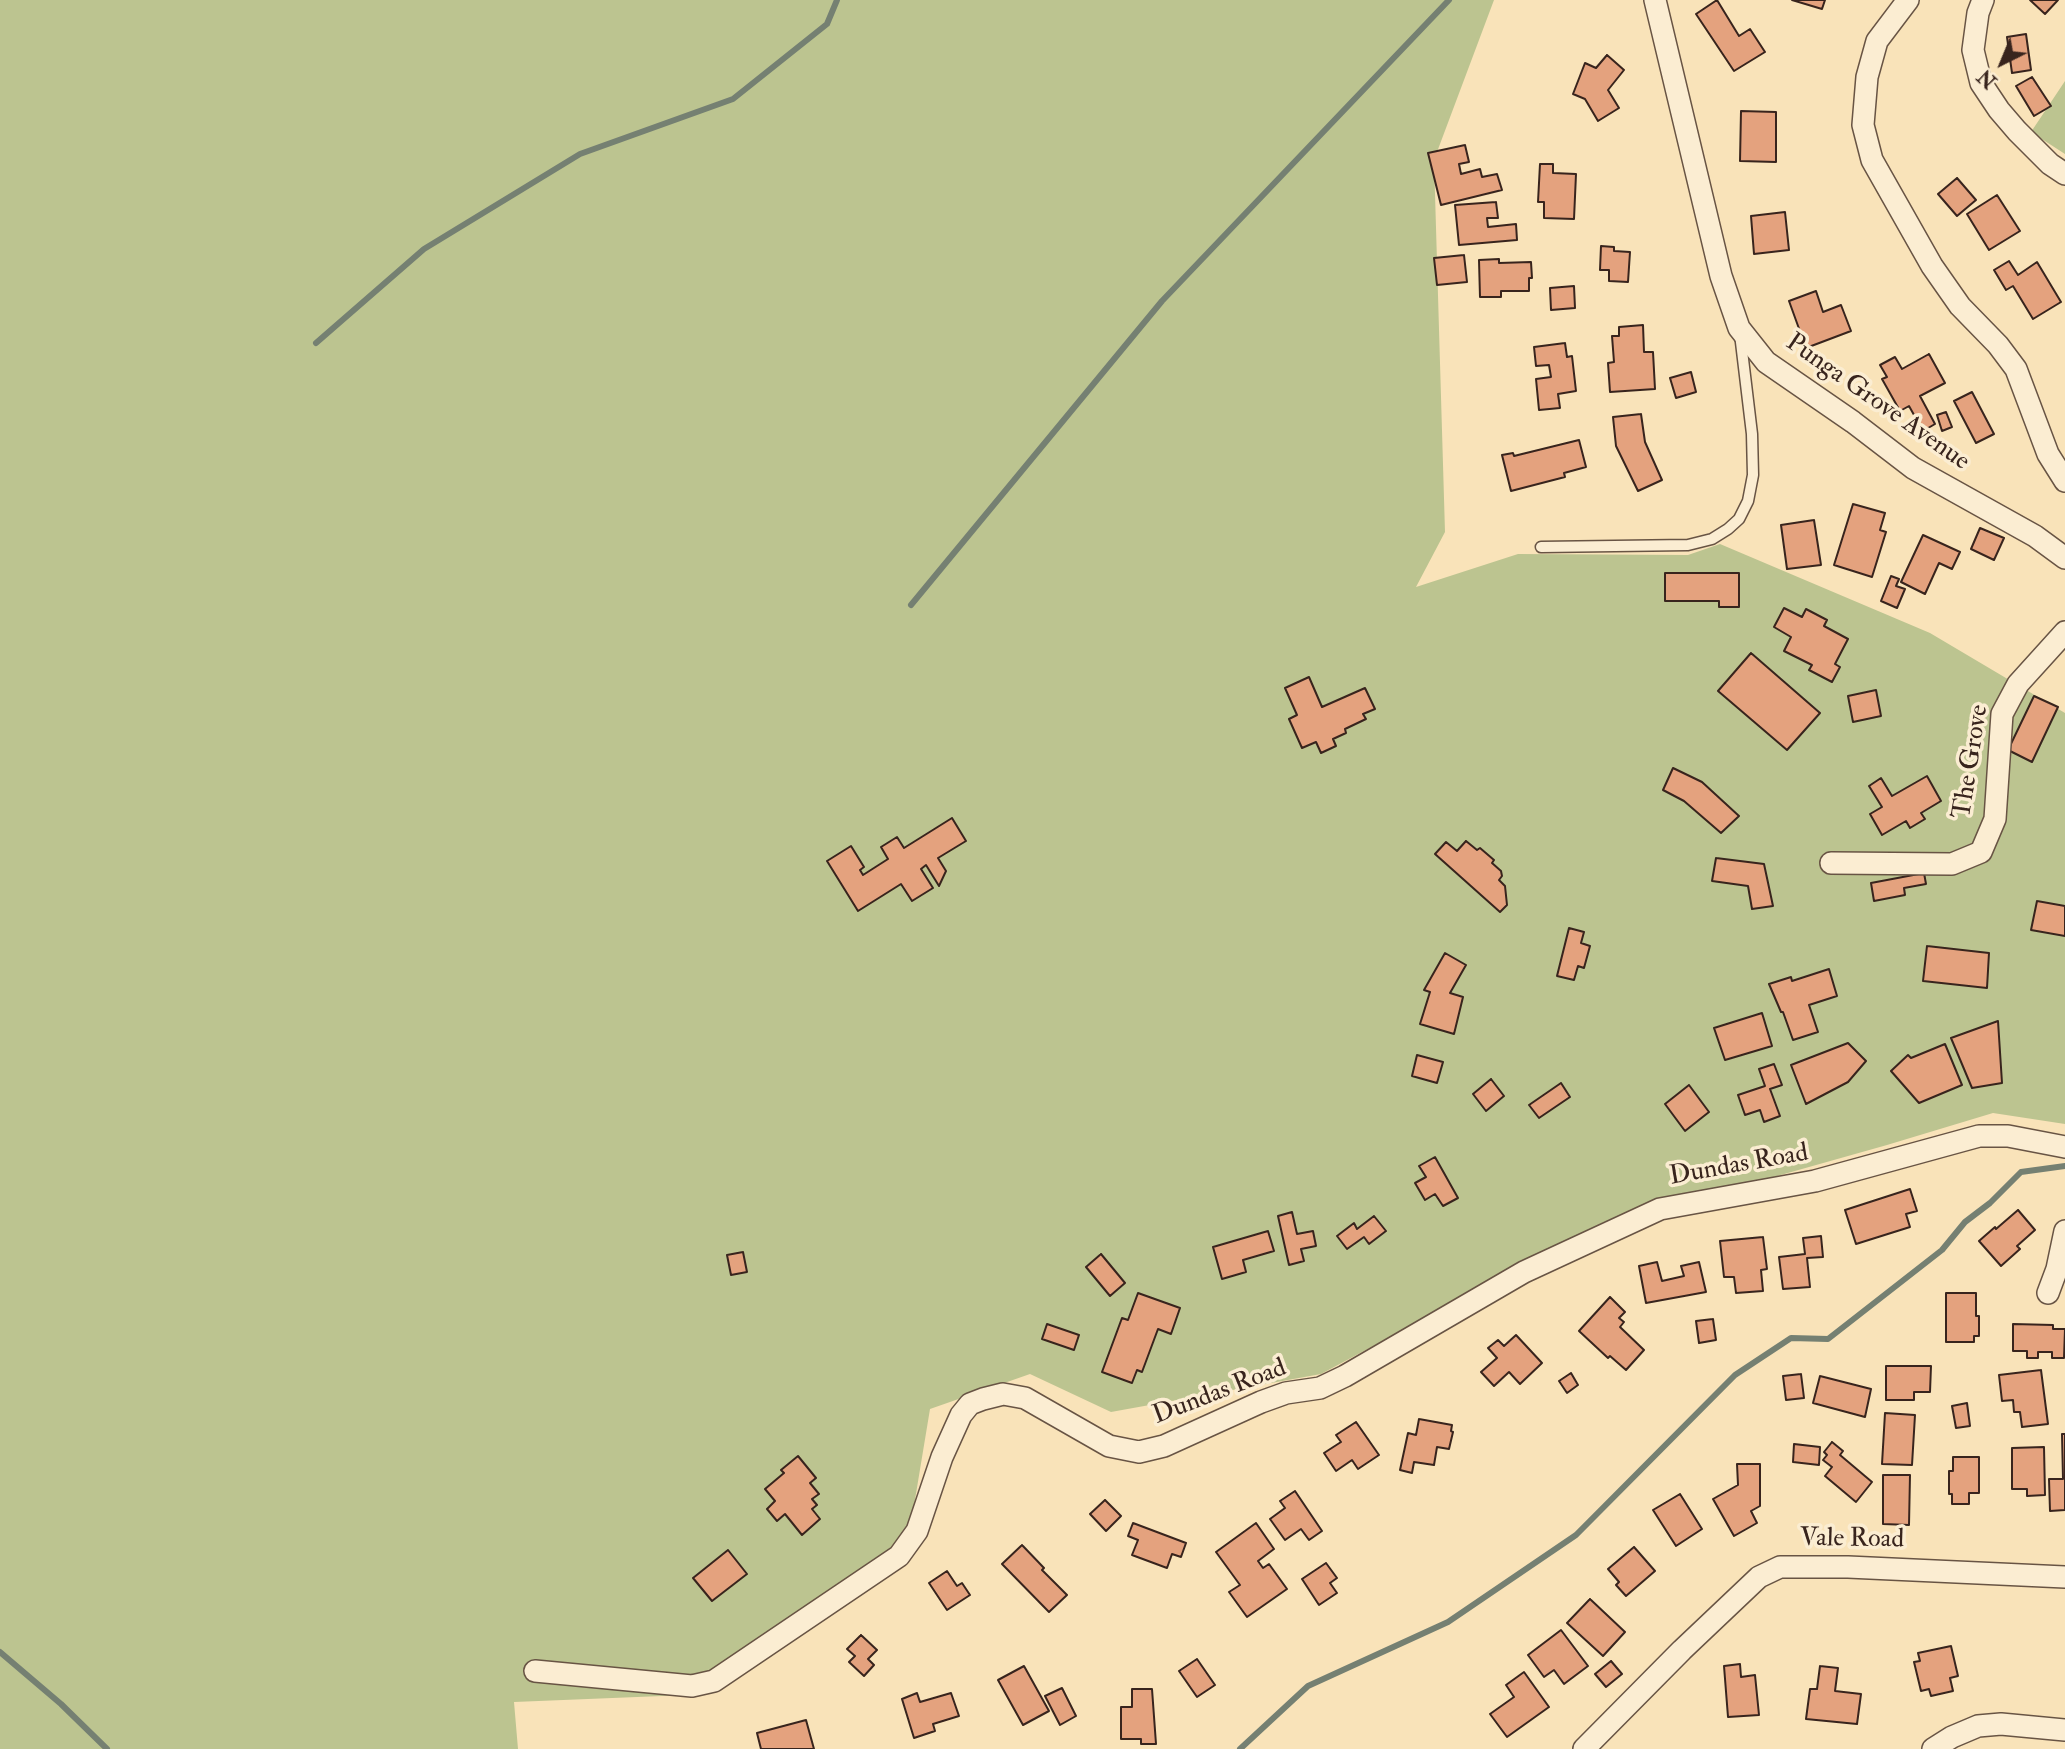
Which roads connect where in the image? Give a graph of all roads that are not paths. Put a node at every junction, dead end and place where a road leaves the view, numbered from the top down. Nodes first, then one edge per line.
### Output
1 (1655, 0) edge
2 (1908, 0) edge
3 (1983, 0) edge
4 (2065, 174) edge
5 (1739, 328) junction
6 (2065, 481) edge
7 (1541, 547) dead end
8 (2065, 558) edge
9 (2065, 632) edge
10 (1831, 863) dead end
11 (2065, 1147) edge
12 (2065, 1231) edge
13 (2048, 1293) dead end
14 (2065, 1577) edge
15 (535, 1671) dead end
16 (2065, 1730) edge
17 (1584, 1749) edge
18 (1933, 1749) edge

1 - 5 street, Punga Grove Avenue
2 - 6 street
3 - 4 street
5 - 7 lane
5 - 8 street, Punga Grove Avenue
9 - 10 street, The Grove
11 - 15 street, Dundas Road
12 - 13 street
14 - 17 street, Vale Road
16 - 18 street

